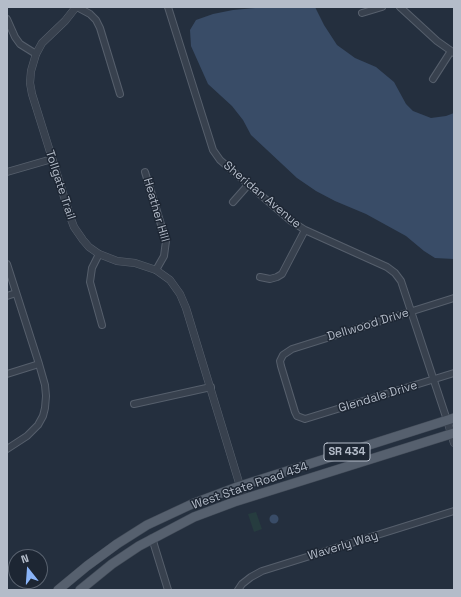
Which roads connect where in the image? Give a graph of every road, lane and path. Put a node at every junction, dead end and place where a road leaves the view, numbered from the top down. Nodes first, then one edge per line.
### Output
1 (76, 7) edge
2 (168, 7) edge
3 (382, 7) edge
4 (400, 7) edge
5 (362, 13) dead end
6 (7, 19) edge
7 (452, 52) edge
8 (36, 54) junction
9 (433, 79) dead end
10 (120, 94) dead end
11 (52, 159) junction
12 (7, 172) edge
13 (145, 172) dead end
14 (248, 185) junction
15 (233, 202) dead end
16 (304, 230) junction
17 (99, 254) junction
18 (7, 264) edge
19 (156, 270) junction
20 (260, 277) dead end
21 (16, 293) junction
22 (7, 296) edge
23 (454, 298) edge
24 (412, 312) junction
25 (102, 324) dead end
26 (39, 364) junction
27 (454, 373) edge
28 (7, 374) edge
29 (434, 379) junction
30 (211, 387) junction
31 (134, 404) dead end
32 (301, 418) joint
33 (451, 419) edge
34 (453, 437) edge
35 (7, 450) edge
36 (240, 486) junction
37 (244, 499) junction
38 (454, 511) edge
39 (152, 538) junction
40 (82, 569) junction
41 (58, 590) edge
42 (68, 590) edge
43 (80, 590) edge
44 (168, 590) edge
45 (238, 590) edge

1 - 8 street, Tollgate Trail
1 - 10 street
2 - 14 street, Sheridan Avenue
3 - 5 street
4 - 7 street
6 - 8 street
7 - 9 street
8 - 11 street, Tollgate Trail
11 - 12 street
11 - 17 street, Tollgate Trail
13 - 19 street, Heather Hill
14 - 15 street
14 - 16 street, Sheridan Avenue
16 - 20 street
16 - 24 street, Sheridan Avenue
17 - 19 street, Tollgate Trail
17 - 25 street
18 - 21 street
19 - 30 street, Tollgate Trail
21 - 22 street
21 - 26 street
23 - 24 street, Dellwood Drive
24 - 29 street, Sheridan Avenue
24 - 32 street, Dellwood Drive
26 - 28 street
26 - 35 street
27 - 29 street, Glendale Drive
29 - 32 street, Glendale Drive
29 - 33 street, Sheridan Avenue
30 - 31 street
30 - 36 street, Tollgate Trail
33 - 34 street
33 - 36 main road, SR 434
34 - 37 main road, West State Road 434 / SR 434
36 - 37 street, Tollgate Trail
36 - 40 main road, SR 434
37 - 39 main road, West State Road 434 / SR 434
38 - 45 street, Waverly Way
39 - 43 main road, West State Road 434 / SR 434
39 - 44 street
40 - 41 main road, SR 434
40 - 42 main road

